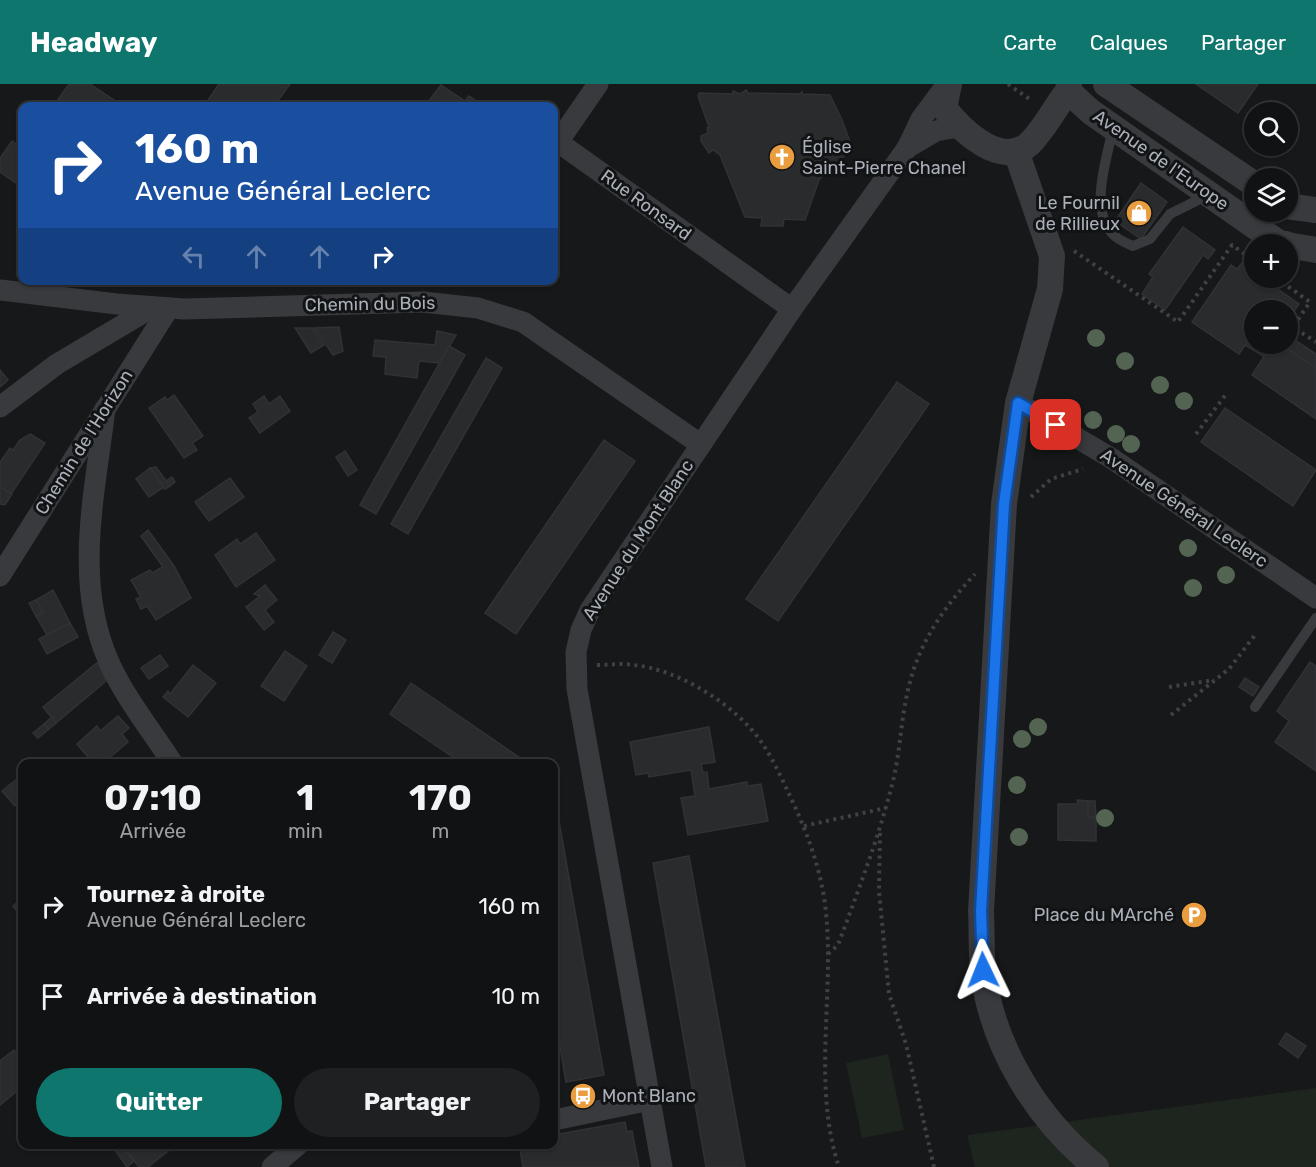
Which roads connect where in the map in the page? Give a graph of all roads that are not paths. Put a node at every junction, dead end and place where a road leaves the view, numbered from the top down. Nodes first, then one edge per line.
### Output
1 (598, 84) edge
2 (948, 84) edge
3 (1106, 84) edge
4 (1068, 87) edge
5 (958, 127) junction
6 (1113, 128) junction
7 (907, 148) junction
8 (1016, 151) junction
9 (1244, 177) edge
10 (1209, 194) junction
11 (1298, 208) edge
12 (1316, 210) edge
13 (1266, 234) edge
14 (1298, 247) edge
15 (1316, 250) edge
16 (0, 290) edge
17 (161, 308) junction
18 (792, 309) junction
19 (1018, 403) junction
20 (0, 407) edge
21 (105, 410) junction
22 (700, 444) junction
23 (0, 576) edge
24 (1316, 598) edge
25 (1316, 618) edge
26 (1255, 708) dead end
27 (170, 759) edge
28 (650, 1100) junction
29 (558, 1119) edge
30 (293, 1149) edge
31 (272, 1167) edge
32 (662, 1167) edge
33 (1096, 1167) edge

1 - 18 street, Rue Ronsard
2 - 5 street
2 - 7 street, Avenue du Mont Blanc
3 - 9 street, Avenue de l'Europe
4 - 6 street, Avenue de l'Europe
4 - 8 street
5 - 7 street, Avenue du Mont Blanc
5 - 8 street
6 - 10 street, Avenue de l'Europe
6 - 10 lane
7 - 18 street, Avenue du Mont Blanc
8 - 19 street
10 - 13 street, Avenue de l'Europe
11 - 12 street
14 - 15 street, Avenue de l'Europe
16 - 17 street, Chemin du Bois
17 - 20 street
17 - 21 street, Chemin de l'Horizon
17 - 22 street, Chemin du Bois
18 - 22 street, Avenue du Mont Blanc
19 - 24 street, Avenue Général Leclerc
19 - 33 street
21 - 23 street, Chemin de l'Horizon
21 - 27 street
22 - 28 street, Avenue du Mont Blanc
25 - 26 lane
28 - 29 street
28 - 32 street, Avenue du Mont Blanc
30 - 31 street

